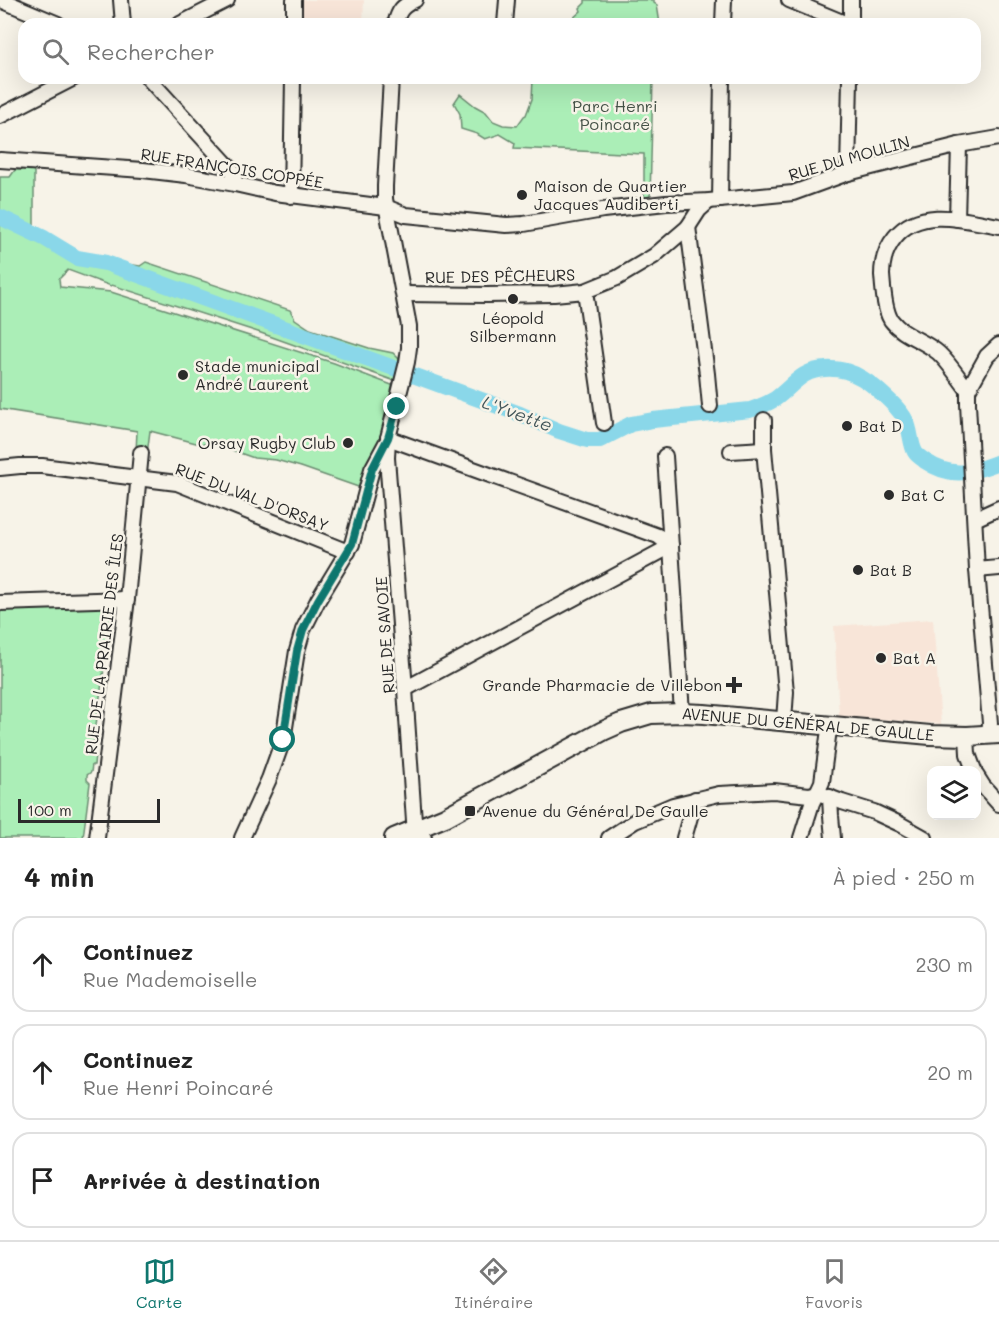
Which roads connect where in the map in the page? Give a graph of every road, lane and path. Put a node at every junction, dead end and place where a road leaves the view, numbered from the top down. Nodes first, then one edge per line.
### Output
1 (1, 0) edge
2 (121, 0) edge
3 (227, 0) edge
4 (294, 0) edge
5 (416, 0) edge
6 (507, 0) edge
7 (724, 0) edge
8 (789, 0) edge
9 (851, 0) edge
10 (397, 12) edge
11 (44, 18) edge
12 (122, 18) edge
13 (192, 18) edge
14 (294, 18) edge
15 (506, 18) edge
16 (723, 18) edge
17 (834, 18) edge
18 (850, 18) edge
19 (62, 84) edge
20 (153, 84) edge
21 (293, 84) edge
22 (391, 84) edge
23 (722, 84) edge
24 (850, 84) edge
25 (0, 116) edge
26 (999, 138) edge
27 (959, 145) junction
28 (0, 160) edge
29 (848, 173) junction
30 (235, 184) junction
31 (291, 196) junction
32 (715, 201) junction
33 (386, 207) junction
34 (957, 219) junction
35 (999, 226) edge
36 (688, 227) junction
37 (585, 291) junction
38 (404, 294) junction
39 (999, 345) edge
40 (968, 390) junction
41 (710, 406) dead end
42 (764, 420) dead end
43 (604, 423) dead end
44 (388, 438) junction
45 (764, 448) junction
46 (731, 451) dead end
47 (141, 453) dead end
48 (665, 456) dead end
49 (0, 468) edge
50 (139, 479) junction
51 (999, 508) edge
52 (975, 519) junction
53 (671, 546) junction
54 (348, 552) junction
55 (999, 568) edge
56 (977, 570) junction
57 (127, 599) junction
58 (0, 603) edge
59 (405, 689) junction
60 (682, 713) junction
61 (784, 721) junction
62 (830, 726) junction
63 (994, 734) edge
64 (967, 736) junction
65 (972, 766) edge
66 (981, 782) edge
67 (824, 795) junction
68 (695, 799) junction
69 (999, 804) edge
70 (420, 834) edge
71 (97, 838) edge
72 (242, 838) edge
73 (394, 838) edge
74 (609, 838) edge
75 (684, 838) edge
76 (801, 838) edge
77 (833, 838) edge
78 (925, 838) edge

1 - 11 street
2 - 12 street
3 - 13 street
4 - 14 street
5 - 10 street
6 - 15 street
7 - 16 street
8 - 17 street
9 - 18 street
19 - 25 street
20 - 30 street
21 - 31 street
22 - 33 street
23 - 32 street
24 - 29 street
26 - 27 street, RUE DU MOULIN
27 - 29 street, RUE DU MOULIN
27 - 34 street
28 - 30 street, RUE FRANÇOIS COPPÉE
29 - 32 street, RUE DU MOULIN
30 - 31 street, RUE FRANÇOIS COPPÉE
31 - 33 street, RUE FRANÇOIS COPPÉE
32 - 33 street, RUE DU MOULIN
32 - 36 street, RUE DES PÊCHEURS
33 - 38 street
34 - 35 street
34 - 40 street
36 - 37 street, RUE DES PÊCHEURS
36 - 41 street
37 - 38 street, RUE DES PÊCHEURS
37 - 43 street
38 - 44 street
39 - 40 street
40 - 52 street
42 - 45 street
44 - 53 street
44 - 54 street
44 - 59 street, RUE DE SAVOIE
45 - 46 street
45 - 61 street
47 - 50 street, RUE DE LA PRAIRIE DES ÎLES
48 - 53 street
49 - 50 street, RUE DU VAL D'ORSAY
50 - 54 street, RUE DU VAL D'ORSAY
50 - 57 street, RUE DE LA PRAIRIE DES ÎLES
51 - 52 street
52 - 56 street
53 - 59 street
53 - 60 street
54 - 72 street
55 - 56 street
56 - 63 street
57 - 58 street
57 - 71 street, RUE DE LA PRAIRIE DES ÎLES
59 - 70 street, RUE DE SAVOIE
60 - 61 main road, AVENUE DU GÉNÉRAL DE GAULLE
60 - 70 main road, AVENUE DU GÉNÉRAL DE GAULLE
61 - 62 main road, AVENUE DU GÉNÉRAL DE GAULLE
62 - 64 main road, AVENUE DU GÉNÉRAL DE GAULLE
62 - 67 street
63 - 64 main road, AVENUE DU GÉNÉRAL DE GAULLE
64 - 65 street
66 - 69 street
67 - 68 street
67 - 76 street
67 - 77 street
67 - 78 street
68 - 74 street
68 - 75 street
70 - 73 main road, AVENUE DU GÉNÉRAL DE GAULLE

